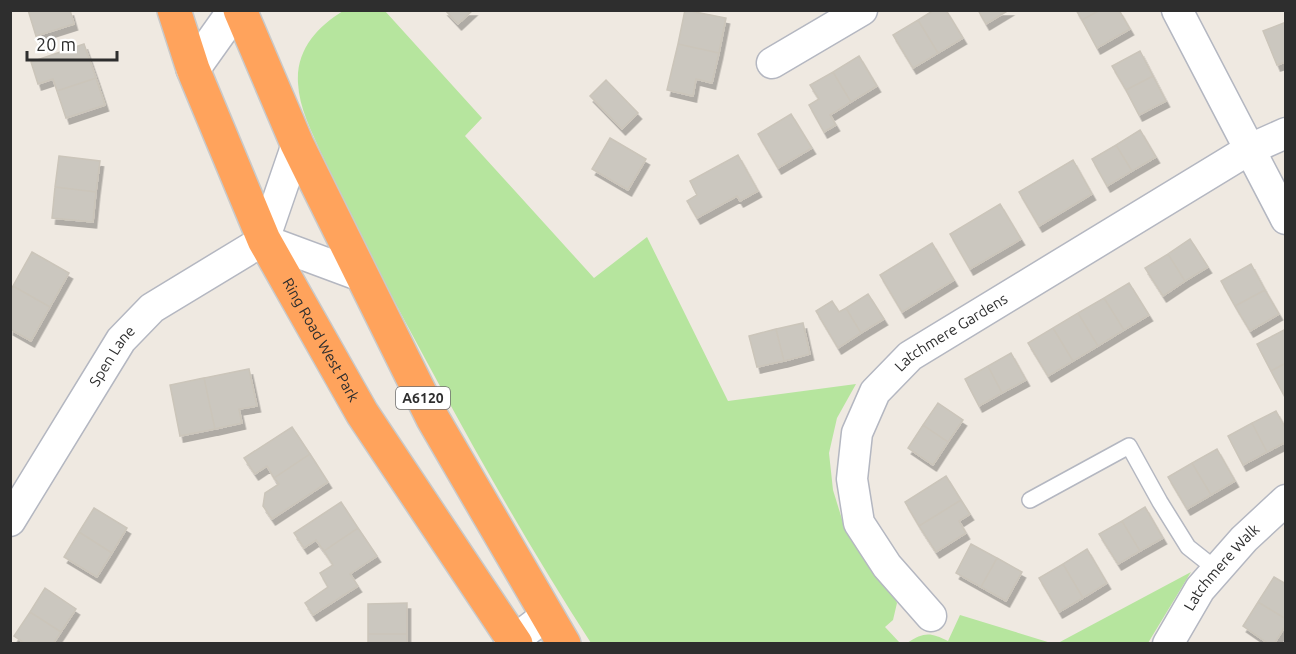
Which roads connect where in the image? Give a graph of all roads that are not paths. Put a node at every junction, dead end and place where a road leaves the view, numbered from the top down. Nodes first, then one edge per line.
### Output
1 (174, 10) edge
2 (235, 10) edge
3 (240, 10) edge
4 (862, 10) edge
5 (1177, 10) edge
6 (772, 63) dead end
7 (193, 69) junction
8 (1286, 133) edge
9 (297, 144) junction
10 (1250, 149) junction
11 (1286, 219) edge
12 (264, 240) junction
13 (361, 276) junction
14 (1030, 500) dead end
15 (1286, 500) edge
16 (10, 521) edge
17 (1217, 570) junction
18 (547, 615) junction
19 (931, 616) dead end
20 (513, 642) edge
21 (564, 644) edge
22 (1168, 644) edge

1 - 7 highway, Ring Road West Park
2 - 7 street
3 - 9 highway, A6120
4 - 6 street
5 - 10 street
7 - 12 highway, Ring Road West Park
8 - 10 street, Latchmere Gardens
9 - 12 street
9 - 13 highway, A6120
10 - 11 street
10 - 19 street, Latchmere Gardens
12 - 13 street
12 - 16 street, Spen Lane
12 - 20 highway, Ring Road West Park
13 - 18 highway, A6120
14 - 17 lane
15 - 17 street, Latchmere Walk
17 - 22 street, Latchmere Walk
18 - 20 street
18 - 21 highway, A6120

